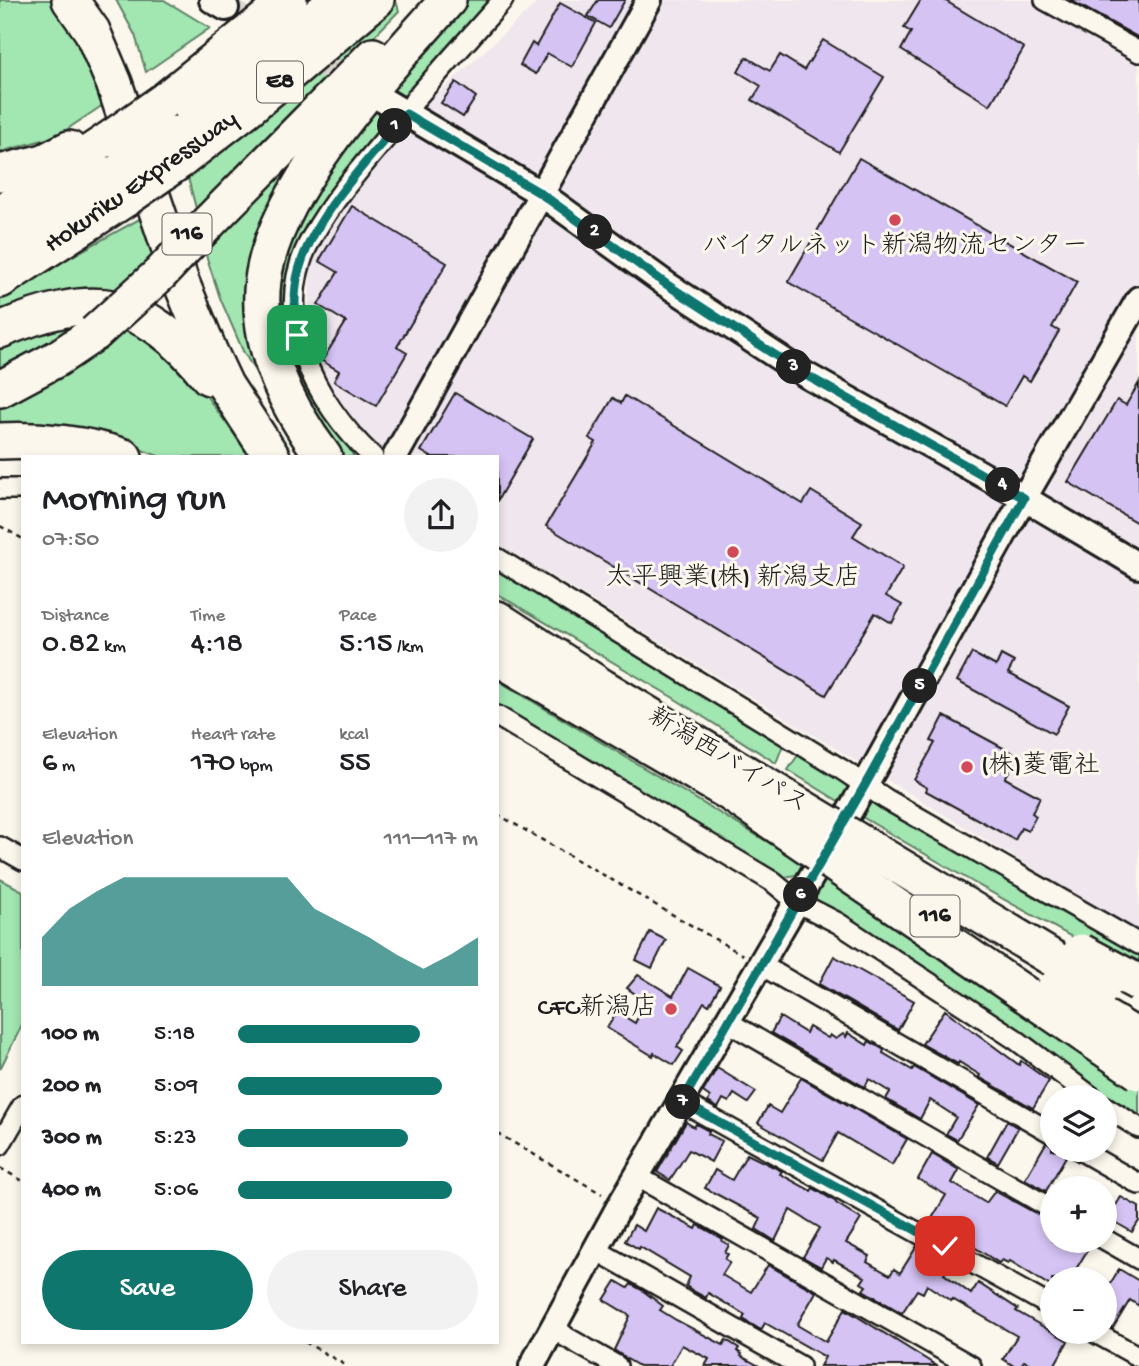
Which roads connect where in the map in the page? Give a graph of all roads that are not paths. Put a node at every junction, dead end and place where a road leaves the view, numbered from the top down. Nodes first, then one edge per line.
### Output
1 (70, 0) edge
2 (98, 0) edge
3 (282, 0) edge
4 (289, 0) edge
5 (337, 0) edge
6 (376, 0) edge
7 (430, 0) edge
8 (448, 0) edge
9 (503, 0) edge
10 (649, 0) edge
11 (1045, 0) edge
12 (1139, 52) edge
13 (163, 96) junction
14 (378, 97) tunnel mouth
15 (406, 114) junction
16 (108, 134) junction
17 (176, 147) junction
18 (0, 173) edge
19 (124, 185) junction
20 (540, 193) junction
21 (0, 214) edge
22 (0, 250) edge
23 (0, 279) edge
24 (1139, 299) edge
25 (0, 330) edge
26 (0, 390) edge
27 (0, 441) edge
28 (116, 455) edge
29 (270, 455) edge
30 (271, 455) edge
31 (296, 455) edge
32 (323, 455) edge
33 (371, 455) edge
34 (396, 455) edge
35 (0, 489) edge
36 (21, 489) edge
37 (1024, 498) junction
38 (499, 559) edge
39 (1139, 566) edge
40 (499, 620) edge
41 (499, 652) edge
42 (499, 658) edge
43 (589, 709) junction
44 (499, 717) edge
45 (736, 783) junction
46 (865, 785) junction
47 (829, 824) junction
48 (0, 847) edge
49 (21, 859) edge
50 (797, 902) junction
51 (1139, 944) edge
52 (761, 965) junction
53 (1139, 983) edge
54 (1139, 1010) edge
55 (728, 1022) junction
56 (1139, 1038) edge
57 (1139, 1072) edge
58 (1077, 1085) edge
59 (682, 1102) junction
60 (21, 1108) edge
61 (1117, 1114) edge
62 (1040, 1126) edge
63 (1139, 1128) edge
64 (0, 1145) edge
65 (1101, 1162) edge
66 (638, 1177) junction
67 (1139, 1184) edge
68 (1040, 1202) edge
69 (1117, 1246) edge
70 (596, 1250) junction
71 (1139, 1259) edge
72 (1040, 1300) edge
73 (555, 1327) junction
74 (1116, 1344) edge
75 (1139, 1357) edge
76 (532, 1366) edge
77 (617, 1366) edge
78 (800, 1366) edge
79 (971, 1366) edge

1 - 30 highway
2 - 31 highway, 116
3 - 13 highway
4 - 13 highway
5 - 17 highway, Hokuriku Expressway / E8
6 - 17 highway, Hokuriku Expressway / E8
7 - 26 highway, bridge
8 - 32 highway
9 - 15 street
10 - 20 street
11 - 12 street
13 - 16 highway, bridge
14 - 15 street
15 - 20 street
15 - 33 street
16 - 18 highway
16 - 21 highway
17 - 19 highway, Hokuriku Expressway / E8, bridge
19 - 22 highway, Hokuriku Expressway / E8
19 - 23 highway, Hokuriku Expressway / E8
20 - 34 street
20 - 37 street
24 - 37 street
25 - 29 highway
27 - 28 highway
35 - 36 street
37 - 39 street
37 - 46 street
38 - 46 street
40 - 45 highway, 新潟西バイパス / 116
41 - 43 highway
42 - 43 highway, 新潟西バイパス / 116
43 - 45 highway, 新潟西バイパス / 116
44 - 50 street
45 - 47 highway, 新潟西バイパス / 116, bridge
45 - 56 highway, 新潟西バイパス / 116, bridge
45 - 57 highway, bridge
46 - 50 street
46 - 51 street
47 - 53 highway, bridge
47 - 54 highway, 新潟西バイパス / 116, bridge
48 - 49 street
50 - 52 street
50 - 58 street
52 - 55 street
52 - 62 street
55 - 59 street
55 - 68 street
59 - 66 street
59 - 72 street
60 - 64 street
61 - 63 street
65 - 67 street
66 - 70 street
66 - 79 street
69 - 71 street
70 - 73 street
70 - 78 street
73 - 76 street
73 - 77 street
74 - 75 street

